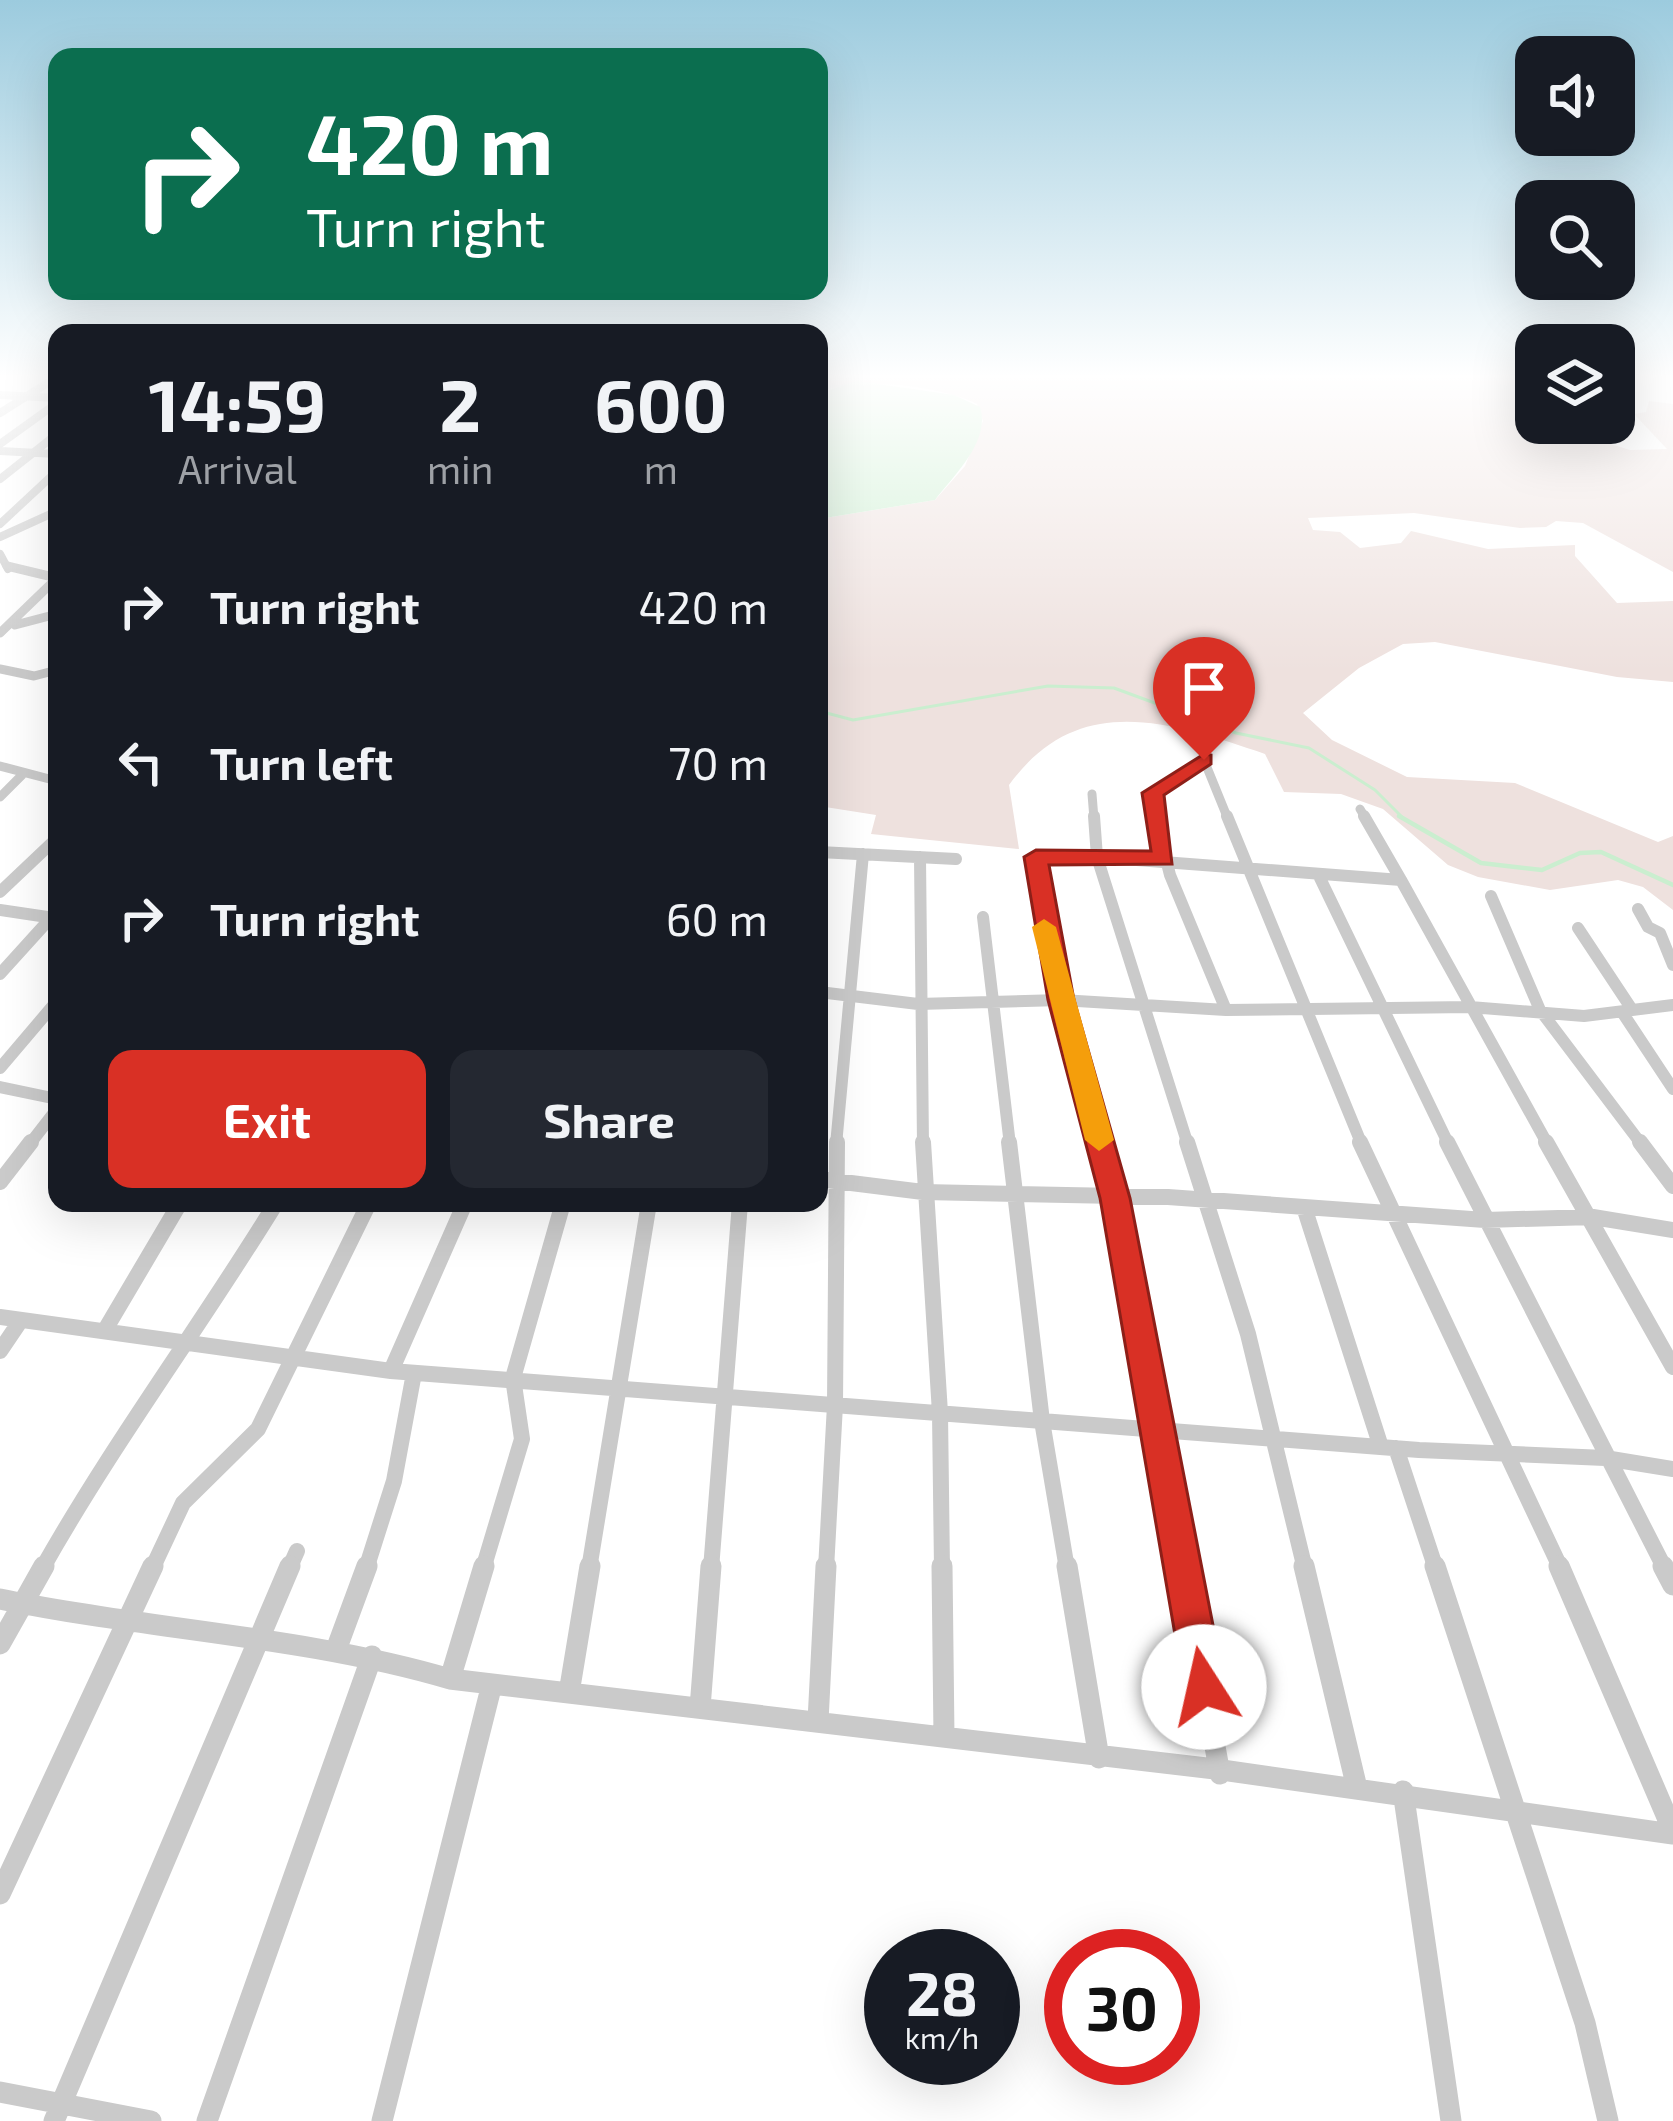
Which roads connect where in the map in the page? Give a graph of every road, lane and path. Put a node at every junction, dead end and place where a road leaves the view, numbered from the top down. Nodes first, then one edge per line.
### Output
1 (48, 480) edge
2 (48, 510) edge
3 (0, 511) edge
4 (16, 511) junction
5 (48, 514) edge
6 (0, 524) edge
7 (0, 537) edge
8 (0, 554) edge
9 (9, 570) junction
10 (48, 576) edge
11 (0, 578) edge
12 (48, 587) edge
13 (48, 617) edge
14 (5, 629) edge
15 (0, 669) edge
16 (48, 674) edge
17 (12, 676) junction
18 (0, 686) edge
19 (0, 766) edge
20 (22, 775) junction
21 (48, 779) edge
22 (1092, 794) dead end
23 (0, 797) edge
24 (1360, 809) dead end
25 (48, 847) edge
26 (828, 852) edge
27 (862, 854) junction
28 (920, 857) junction
29 (1097, 857) junction
30 (1163, 858) junction
31 (956, 859) dead end
32 (1245, 870) junction
33 (1319, 876) junction
34 (1401, 880) junction
35 (0, 892) edge
36 (1491, 896) dead end
37 (1638, 909) dead end
38 (0, 910) edge
39 (48, 915) edge
40 (982, 917) dead end
41 (48, 923) edge
42 (1578, 928) dead end
43 (1673, 965) edge
44 (0, 974) edge
45 (828, 993) edge
46 (847, 994) junction
47 (1061, 1000) junction
48 (991, 1001) junction
49 (918, 1004) junction
50 (1673, 1005) edge
51 (1300, 1006) junction
52 (1470, 1007) junction
53 (1142, 1008) junction
54 (1226, 1010) junction
55 (1384, 1010) junction
56 (1540, 1010) junction
57 (1627, 1010) junction
58 (48, 1012) edge
59 (0, 1068) edge
60 (0, 1088) edge
61 (1673, 1089) edge
62 (48, 1096) edge
63 (48, 1121) edge
64 (828, 1162) edge
65 (828, 1180) edge
66 (0, 1183) edge
67 (1673, 1186) edge
68 (923, 1192) junction
69 (1018, 1195) junction
70 (1115, 1198) junction
71 (1206, 1200) junction
72 (1304, 1207) junction
73 (175, 1212) edge
74 (271, 1212) edge
75 (365, 1212) edge
76 (461, 1212) edge
77 (560, 1212) edge
78 (648, 1212) edge
79 (739, 1212) edge
80 (827, 1212) edge
81 (1393, 1215) junction
82 (1593, 1216) junction
83 (1485, 1220) junction
84 (1673, 1230) edge
85 (0, 1317) edge
86 (21, 1320) junction
87 (105, 1330) junction
88 (190, 1344) junction
89 (0, 1351) edge
90 (296, 1358) junction
91 (1673, 1367) edge
92 (391, 1371) junction
93 (415, 1372) junction
94 (513, 1378) junction
95 (622, 1388) junction
96 (728, 1397) junction
97 (836, 1405) junction
98 (940, 1413) junction
99 (1042, 1421) junction
100 (1157, 1428) junction
101 (1276, 1439) junction
102 (1388, 1448) junction
103 (1511, 1454) junction
104 (1605, 1458) junction
105 (1673, 1469) edge
106 (297, 1551) dead end
107 (1673, 1585) edge
108 (11, 1601) edge
109 (122, 1624) junction
110 (262, 1638) junction
111 (0, 1644) edge
112 (336, 1650) junction
113 (372, 1657) junction
114 (450, 1679) junction
115 (492, 1684) junction
116 (569, 1693) junction
117 (700, 1708) junction
118 (818, 1721) junction
119 (944, 1737) junction
120 (1099, 1758) junction
121 (1220, 1774) junction
122 (1356, 1784) junction
123 (1403, 1791) junction
124 (1510, 1808) junction
125 (1673, 1832) edge
126 (0, 1894) edge
127 (0, 2092) edge
128 (58, 2112) edge
129 (152, 2121) edge
130 (207, 2121) edge
131 (382, 2121) edge
132 (1451, 2121) edge
133 (1608, 2121) edge

1 - 4 street
2 - 4 street
3 - 4 street
4 - 6 street
5 - 7 street
8 - 9 street
9 - 10 street
9 - 11 street
12 - 14 street
13 - 14 street
15 - 17 street
16 - 17 street
17 - 18 street
19 - 20 street
20 - 21 street
20 - 23 street
22 - 29 street
24 - 34 street
25 - 35 street
26 - 27 street
27 - 28 street
27 - 46 street
28 - 31 street
28 - 49 street
29 - 30 street
29 - 47 street
29 - 53 street
30 - 32 street
30 - 32 street
30 - 54 street
32 - 33 street
32 - 51 street
33 - 34 street
33 - 55 street
34 - 52 street
36 - 56 street
37 - 43 street
38 - 39 street
40 - 48 street
41 - 44 street
42 - 57 street
45 - 46 street
46 - 49 street
46 - 64 street
47 - 48 street
47 - 53 street
47 - 70 street
48 - 49 street
48 - 69 street
49 - 68 street
50 - 57 street
51 - 54 street
51 - 55 street
51 - 81 street
52 - 55 street
52 - 56 street
52 - 82 street
53 - 54 street
53 - 71 street
55 - 83 street
56 - 57 street
56 - 67 street
57 - 61 street
58 - 59 street
60 - 62 street
63 - 66 street
65 - 68 street
68 - 69 street
68 - 98 street
69 - 70 street
69 - 99 street
70 - 71 street
70 - 100 street
71 - 72 street
71 - 101 street
72 - 81 street
72 - 102 street
73 - 87 street
74 - 88 street
75 - 90 street
76 - 92 street
77 - 94 street
78 - 95 street
79 - 96 street
80 - 97 street
81 - 83 street
81 - 103 street
82 - 83 street
82 - 84 street
82 - 91 street
83 - 104 street
85 - 86 street
86 - 87 street
86 - 89 street
87 - 88 street
88 - 90 street
88 - 108 street
90 - 92 street
90 - 109 street
92 - 93 street
93 - 94 street
93 - 112 street
94 - 95 street
94 - 114 street
95 - 96 street
95 - 116 street
96 - 97 street
96 - 117 street
97 - 98 street
97 - 118 street
98 - 99 street
98 - 119 street
99 - 100 street
99 - 120 street
100 - 101 street
100 - 121 street
101 - 102 street
101 - 122 street
102 - 103 street
102 - 124 street
103 - 104 street
103 - 125 street
104 - 105 street
104 - 107 street
106 - 110 street
108 - 109 street
108 - 111 street
109 - 110 street
109 - 126 street
110 - 112 street
110 - 128 street
112 - 113 street
113 - 114 street
113 - 130 street
114 - 115 street
115 - 116 street
115 - 131 street
116 - 117 street
117 - 118 street
118 - 119 street
119 - 120 street
120 - 121 street
121 - 122 street
122 - 123 street
123 - 124 street
123 - 132 street
124 - 125 street
124 - 133 street
127 - 128 street
128 - 129 street

